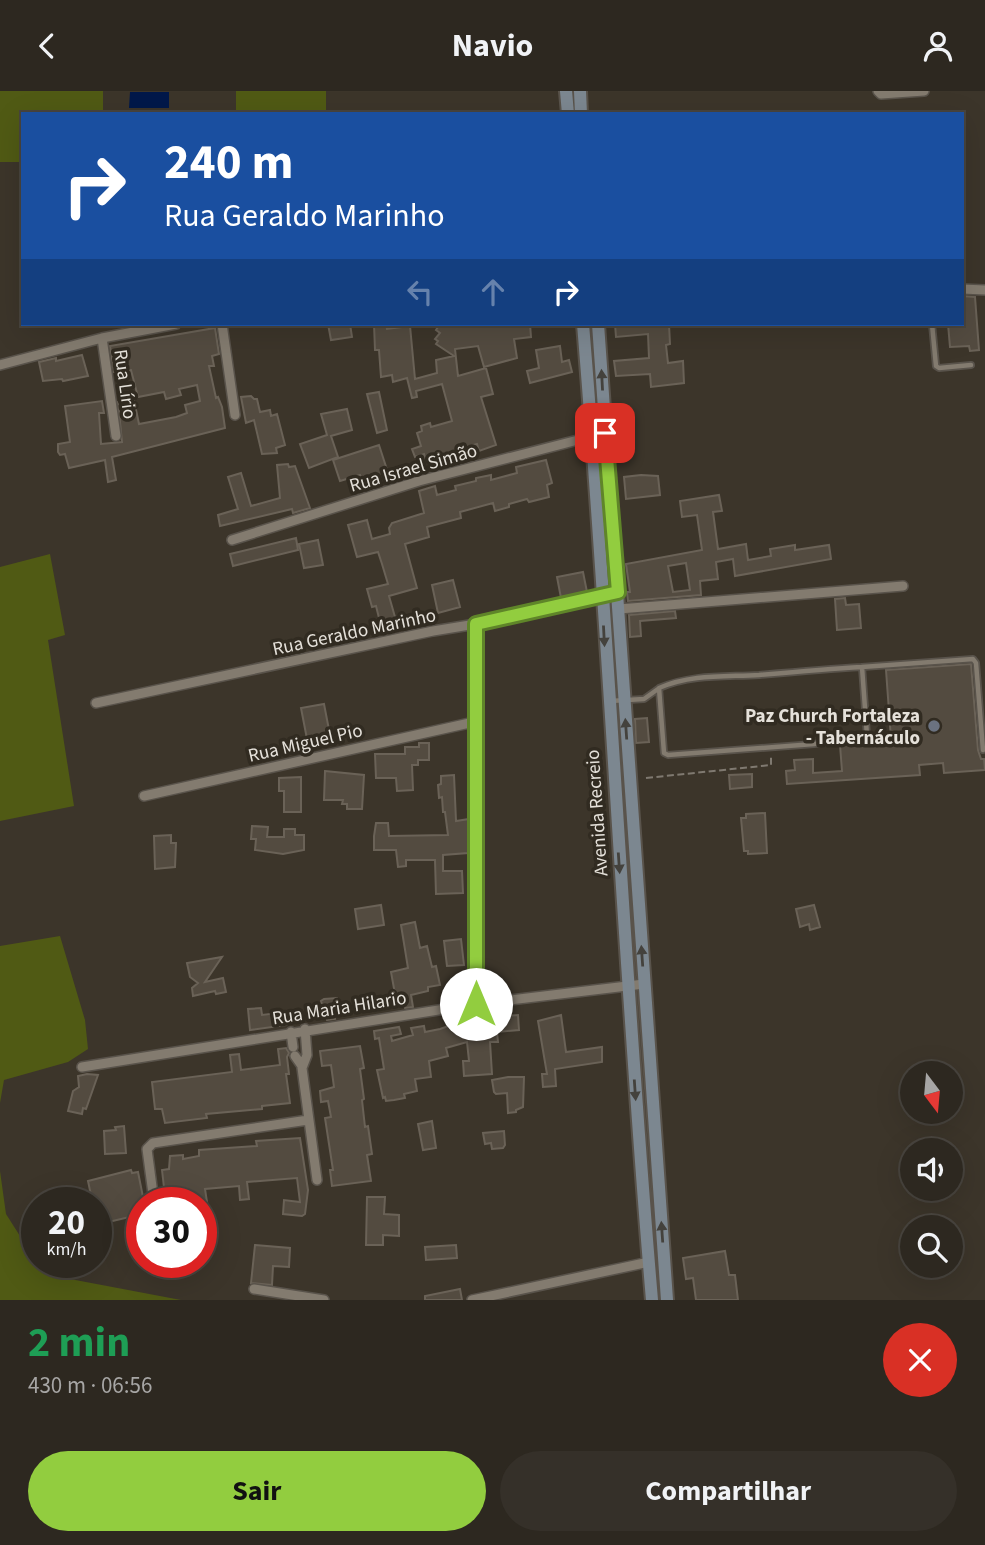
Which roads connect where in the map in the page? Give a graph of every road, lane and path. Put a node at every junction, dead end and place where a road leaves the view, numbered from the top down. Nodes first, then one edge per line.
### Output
1 (566, 91) edge
2 (580, 91) edge
3 (878, 91) edge
4 (924, 91) edge
5 (568, 112) edge
6 (581, 112) edge
7 (964, 289) edge
8 (985, 290) edge
9 (165, 326) edge
10 (222, 326) edge
11 (583, 326) edge
12 (598, 326) edge
13 (932, 326) edge
14 (102, 338) junction
15 (0, 365) edge
16 (971, 365) dead end
17 (235, 415) dead end
18 (598, 434) junction
19 (116, 436) dead end
20 (232, 540) dead end
21 (903, 586) dead end
22 (618, 592) junction
23 (603, 595) junction
24 (619, 610) junction
25 (476, 624) junction
26 (862, 667) junction
27 (659, 688) junction
28 (608, 701) junction
29 (624, 701) junction
30 (96, 703) dead end
31 (474, 722) junction
32 (770, 748) junction
33 (983, 750) dead end
34 (646, 778) dead end
35 (614, 782) junction
36 (629, 782) junction
37 (144, 796) dead end
38 (644, 984) junction
39 (627, 985) junction
40 (476, 1004) junction
41 (305, 1029) junction
42 (291, 1032) junction
43 (302, 1066) junction
44 (82, 1067) dead end
45 (308, 1120) junction
46 (317, 1180) dead end
47 (152, 1187) edge
48 (649, 1262) junction
49 (665, 1277) junction
50 (650, 1278) junction
51 (254, 1289) dead end
52 (324, 1300) edge
53 (472, 1300) edge
54 (652, 1300) edge
55 (667, 1300) edge

1 - 5 main road
2 - 6 main road
3 - 4 street
7 - 8 street
9 - 14 street
10 - 17 street
11 - 18 main road, Avenida Recreio
18 -> 12 main road, Avenida Recreio
13 - 16 lane
14 - 15 street
14 - 19 street, Rua Lírio
18 - 20 street, Rua Israel Simão
18 - 22 main road, Avenida Recreio
18 - 23 main road, Avenida Recreio
21 - 24 street
22 - 23 street, Rua Geraldo Marinho
22 - 24 main road, Avenida Recreio
23 - 25 street, Rua Geraldo Marinho
23 -> 28 main road, Avenida Recreio
24 - 29 main road, Avenida Recreio
25 - 30 street, Rua Geraldo Marinho
25 - 31 street
26 - 27 lane
26 - 32 lane
26 - 33 lane
27 - 29 lane
27 - 32 lane
28 - 29 lane
28 - 35 main road, Avenida Recreio
36 -> 29 main road, Avenida Recreio
31 - 37 street, Rua Miguel Pio
31 - 40 street
32 - 34 path
35 - 36 main road
35 -> 39 main road, Avenida Recreio
38 -> 36 main road, Avenida Recreio
38 - 39 street, Rua Maria Hilario
49 -> 38 main road, Avenida Recreio
39 - 40 street, Rua Maria Hilario
39 -> 48 main road, Avenida Recreio
40 - 41 street, Rua Maria Hilario
41 - 42 street, Rua Maria Hilario
41 - 43 street
42 - 43 street
42 - 44 street, Rua Maria Hilario
43 - 45 street
45 - 46 street
45 - 47 street
48 - 50 main road, Avenida Recreio
48 - 53 street
49 - 50 main road
49 - 55 main road, Avenida Recreio
50 - 54 main road, Avenida Recreio
51 - 52 street

